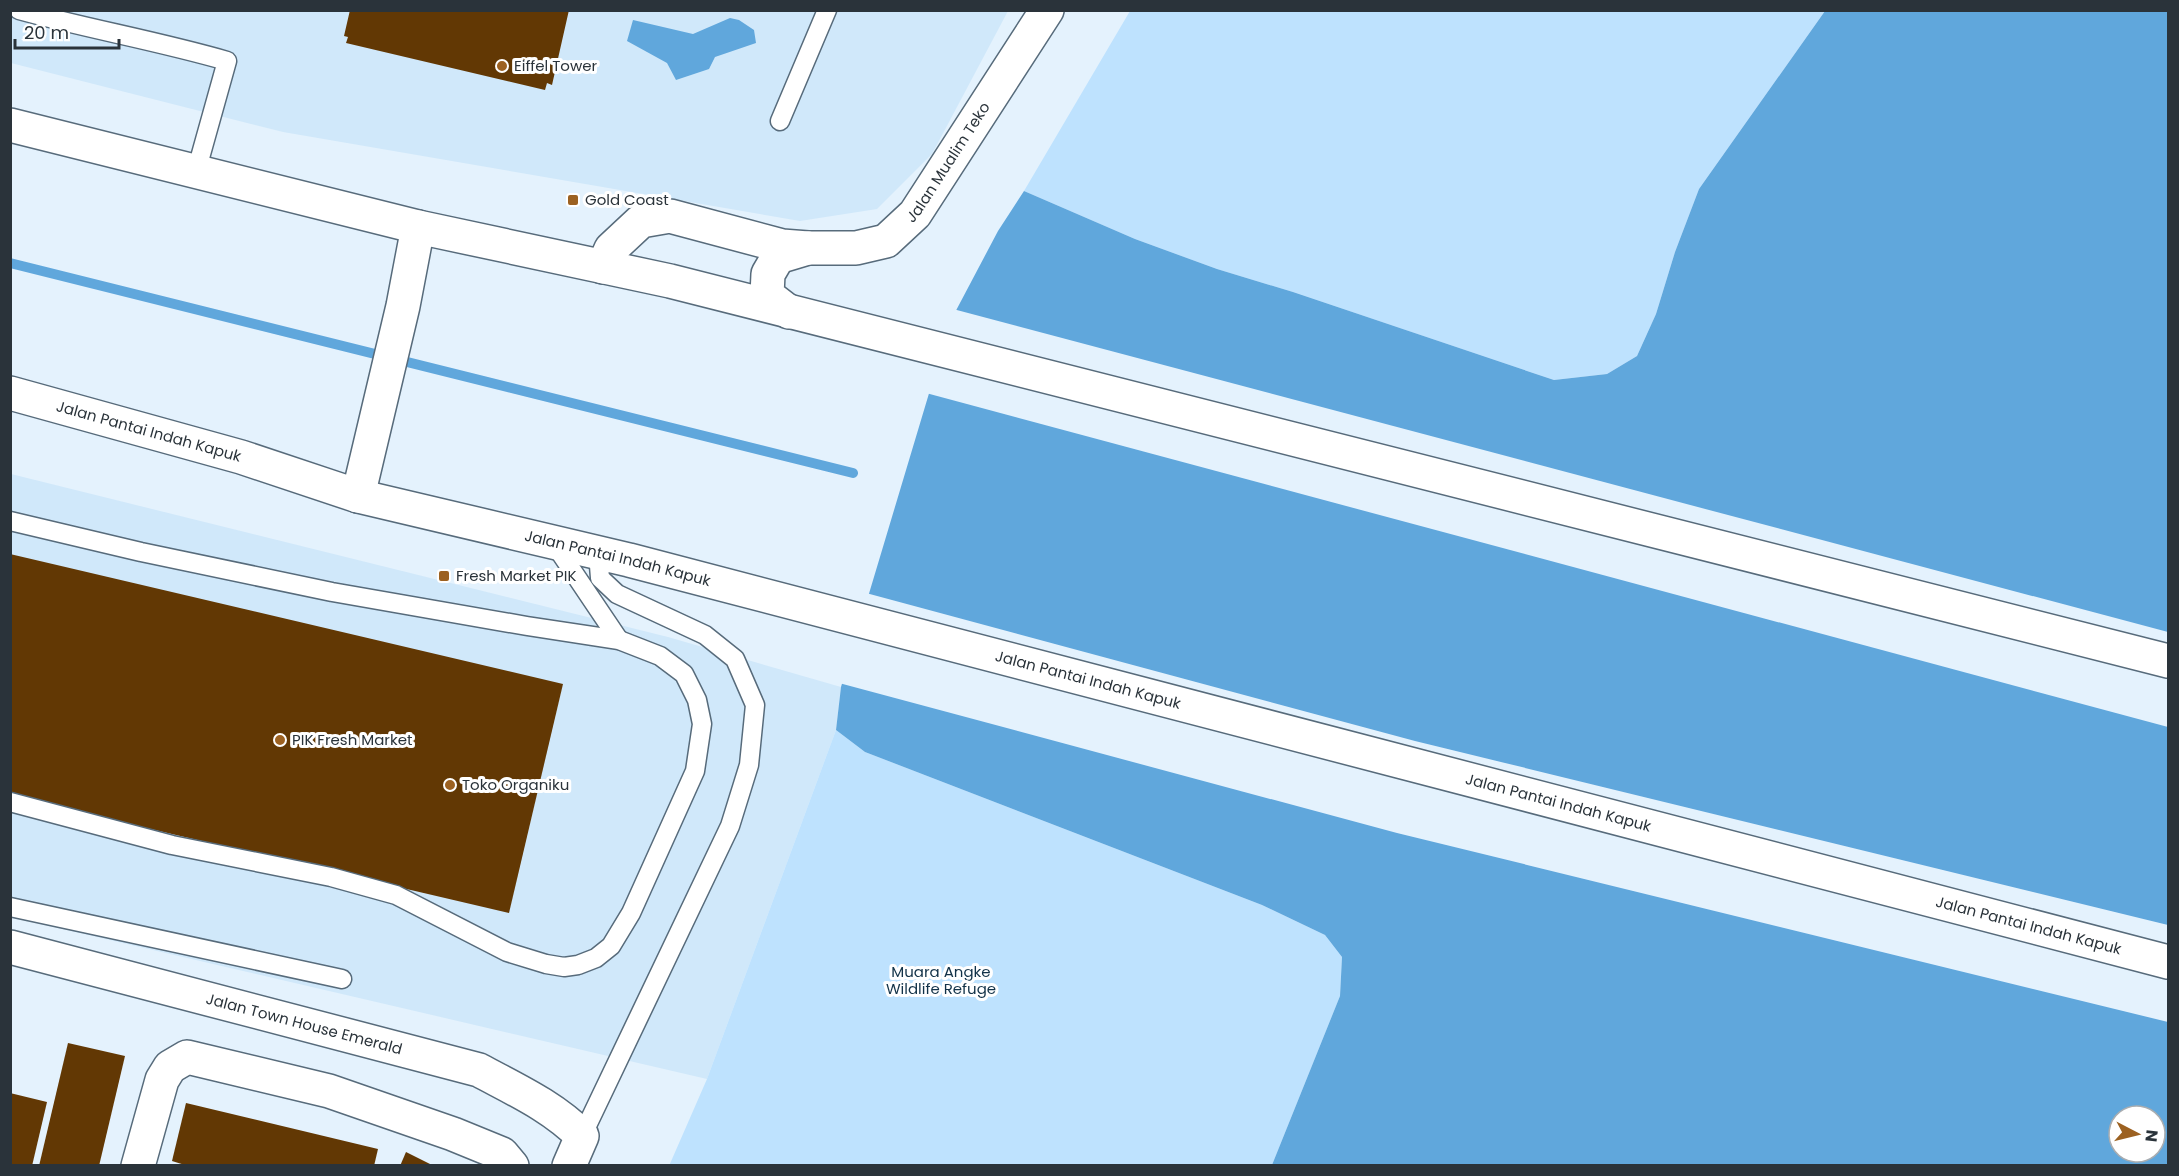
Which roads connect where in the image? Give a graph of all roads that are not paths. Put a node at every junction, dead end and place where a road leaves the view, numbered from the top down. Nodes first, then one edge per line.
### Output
1 (19, 10) edge
2 (827, 10) edge
3 (1047, 10) edge
4 (780, 121) dead end
5 (10, 125) edge
6 (196, 172) junction
7 (418, 227) junction
8 (808, 248) junction
9 (603, 267) junction
10 (789, 312) junction
11 (10, 393) edge
12 (358, 496) junction
13 (10, 521) edge
14 (552, 542) junction
15 (613, 556) junction
16 (620, 640) junction
17 (2169, 661) edge
18 (10, 802) edge
19 (10, 906) edge
20 (10, 947) edge
21 (2169, 962) edge
22 (342, 979) dead end
23 (582, 1136) junction
24 (138, 1166) edge
25 (512, 1166) edge
26 (569, 1166) edge

1 - 6 lane
2 - 4 lane
3 - 8 main road, Jalan Mualim Teko
5 - 6 main road
6 - 7 main road
7 - 9 main road
7 - 12 main road
8 - 9 main road, Jalan Mualim Teko
8 - 10 main road, Jalan Mualim Teko
9 - 10 main road
10 - 17 main road
11 - 12 main road, Jalan Pantai Indah Kapuk
12 - 14 main road, Jalan Pantai Indah Kapuk
13 - 16 lane
14 - 15 main road, Jalan Pantai Indah Kapuk
14 - 16 lane
15 - 21 main road, Jalan Pantai Indah Kapuk
15 - 23 lane
16 - 18 lane
19 - 22 lane
20 - 23 main road, Jalan Town House Emerald
23 - 26 main road
24 - 25 main road

